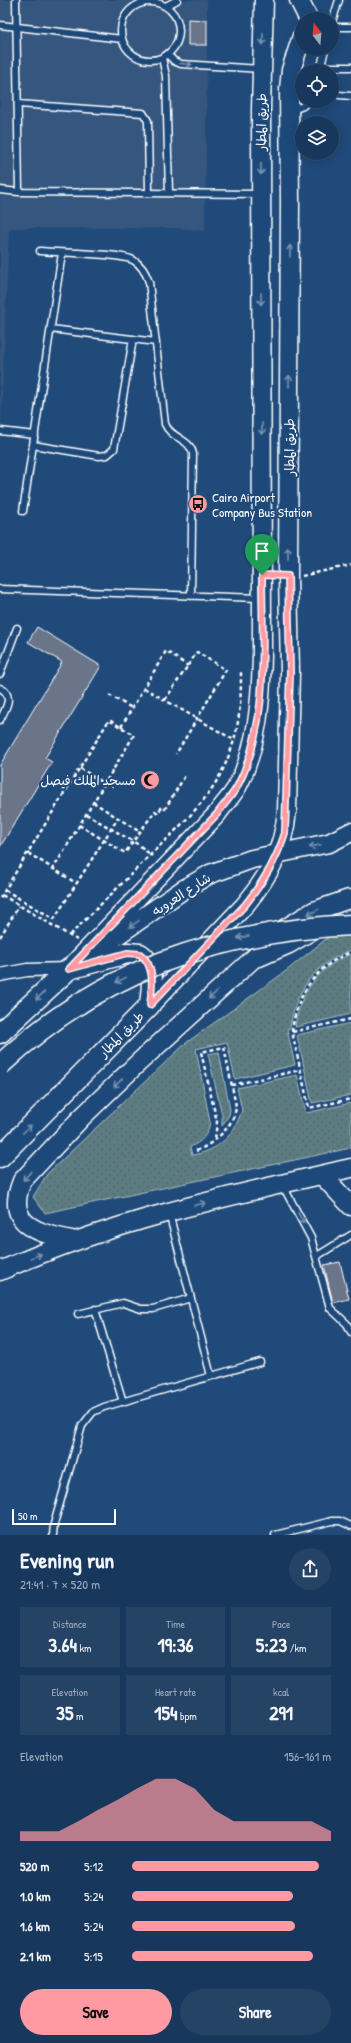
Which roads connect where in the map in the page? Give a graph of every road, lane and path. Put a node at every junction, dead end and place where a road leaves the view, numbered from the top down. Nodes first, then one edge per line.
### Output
1 (16, 0) edge
2 (177, 0) edge
3 (264, 0) edge
4 (300, 0) edge
5 (314, 0) edge
6 (338, 0) edge
7 (160, 2) edge
8 (166, 6) junction
9 (305, 12) edge
10 (310, 12) edge
11 (335, 12) edge
12 (0, 26) edge
13 (339, 27) edge
14 (351, 27) edge
15 (16, 28) junction
16 (122, 39) junction
17 (168, 55) junction
18 (296, 56) edge
19 (162, 58) junction
20 (351, 67) edge
21 (339, 68) edge
22 (262, 69) junction
23 (339, 96) dead end
24 (351, 96) edge
25 (18, 104) junction
26 (298, 108) edge
27 (261, 109) junction
28 (289, 111) junction
29 (0, 190) edge
30 (19, 192) junction
31 (149, 193) junction
32 (169, 193) junction
33 (261, 194) junction
34 (40, 251) dead end
35 (62, 253) junction
36 (51, 329) junction
37 (133, 339) junction
38 (156, 342) junction
39 (0, 431) edge
40 (35, 435) junction
41 (33, 445) junction
42 (24, 512) dead end
43 (351, 565) edge
44 (262, 575) junction
45 (288, 578) junction
46 (0, 589) edge
47 (192, 596) junction
48 (262, 598) junction
49 (17, 628) dead end
50 (290, 654) junction
51 (262, 655) junction
52 (188, 666) junction
53 (241, 671) dead end
54 (0, 674) edge
55 (0, 688) edge
56 (144, 688) junction
57 (109, 695) dead end
58 (165, 700) junction
59 (132, 708) junction
60 (197, 719) junction
61 (0, 720) edge
62 (121, 727) junction
63 (234, 740) junction
64 (176, 754) dead end
65 (80, 768) junction
66 (186, 774) dead end
67 (104, 784) junction
68 (93, 802) junction
69 (86, 814) junction
70 (118, 818) junction
71 (79, 825) junction
72 (111, 829) junction
73 (140, 832) junction
74 (351, 832) edge
75 (104, 840) junction
76 (133, 842) junction
77 (279, 852) junction
78 (28, 853) junction
79 (151, 855) junction
80 (166, 868) junction
81 (53, 869) junction
82 (76, 883) junction
83 (5, 890) junction
84 (1, 897) edge
85 (350, 897) edge
86 (19, 906) junction
87 (351, 925) edge
88 (70, 935) junction
89 (0, 937) edge
90 (90, 947) junction
91 (351, 952) edge
92 (69, 969) junction
93 (0, 975) edge
94 (150, 1005) junction
95 (351, 1019) edge
96 (292, 1032) junction
97 (0, 1033) edge
98 (0, 1065) edge
99 (300, 1070) junction
100 (232, 1084) junction
101 (351, 1099) edge
102 (215, 1139) junction
103 (196, 1151) dead end
104 (0, 1156) edge
105 (351, 1168) edge
106 (322, 1175) junction
107 (282, 1184) junction
108 (351, 1206) edge
109 (168, 1212) junction
110 (351, 1235) edge
111 (76, 1241) junction
112 (317, 1256) junction
113 (0, 1271) edge
114 (191, 1298) junction
115 (95, 1310) junction
116 (78, 1314) dead end
117 (351, 1332) edge
118 (260, 1362) dead end
119 (211, 1376) junction
120 (123, 1402) junction
121 (351, 1526) edge
122 (53, 1535) edge
123 (275, 1535) edge

1 - 15 lane
2 - 8 lane
3 -> 22 street, طريق المطار
4 - 9 street
5 - 10 street
6 - 11 lane
7 - 8 lane
7 - 16 lane
8 - 17 lane
12 - 15 lane
13 - 14 lane
15 - 16 lane
15 - 25 lane
16 - 19 lane
17 - 19 lane
17 -> 22 lane
18 - 28 street, طريق المطار
19 - 32 lane
20 - 21 lane
22 - 27 street, طريق المطار
23 - 24 lane
25 - 30 lane
25 - 31 lane
26 - 28 lane
27 - 28 street
27 -> 33 street, طريق المطار
45 -> 28 street, طريق المطار
29 - 30 lane
30 - 31 lane
31 - 32 lane
32 - 33 lane
33 -> 44 street, طريق المطار
34 - 35 lane
35 - 36 lane
35 - 38 lane
36 - 37 lane
36 - 40 lane
37 - 38 lane
37 - 41 lane
38 - 47 lane
39 - 40 lane
40 - 41 lane
41 - 42 lane
43 - 45 path
44 - 45 street
44 - 48 street, طريق المطار
45 - 50 street, طريق المطار
46 - 47 lane
47 - 48 lane
48 - 51 street, طريق المطار
49 - 54 lane
50 - 51 street
50 - 77 street, طريق المطار
51 - 80 street, طريق المطار
52 - 56 path
52 - 58 path
52 - 60 path
53 - 63 path
55 - 61 lane
56 - 58 path
56 - 59 path
57 - 59 path
58 - 60 path
59 - 62 path
60 - 63 path
60 - 64 path
62 - 65 path
62 - 67 path
63 - 79 path
65 - 67 path
65 - 78 path
66 - 73 path
67 - 68 path
68 - 69 path
68 - 70 path
69 - 71 path
69 - 72 path
70 - 72 path
70 - 73 path
71 - 75 path
71 - 81 path
72 - 75 path
72 - 76 path
73 - 76 path
74 -> 77 street, شارع العروبه
75 - 76 path
75 - 82 path
76 - 79 path
77 -> 92 street, شارع العروبه
77 - 94 street, طريق المطار
78 - 81 path
78 - 83 path
79 - 80 path
79 - 88 path
80 - 90 street, طريق المطار
81 - 82 path
82 - 83 path
83 - 84 path
84 - 86 path
85 -> 111 street
86 - 88 path
86 - 89 path
87 -> 98 main road, bridge
88 - 90 path
90 - 92 street, طريق المطار
91 - 96 path
92 - 93 street
92 - 94 main road
92 -> 97 main road, طريق المطار
104 -> 94 main road, طريق المطار
95 - 96 path
96 - 99 path
99 - 100 path
99 - 101 path
100 - 102 path
100 - 102 path
102 - 103 path
105 - 106 street
106 - 107 street
106 - 108 street
109 -> 107 street
107 -> 112 lane
109 - 111 street
109 - 114 lane
110 - 112 lane
113 -> 111 street
112 - 117 lane
114 - 115 lane
114 - 119 lane
115 - 116 lane
115 - 120 lane
118 - 119 lane
119 - 120 lane
120 - 122 lane
121 - 123 lane

